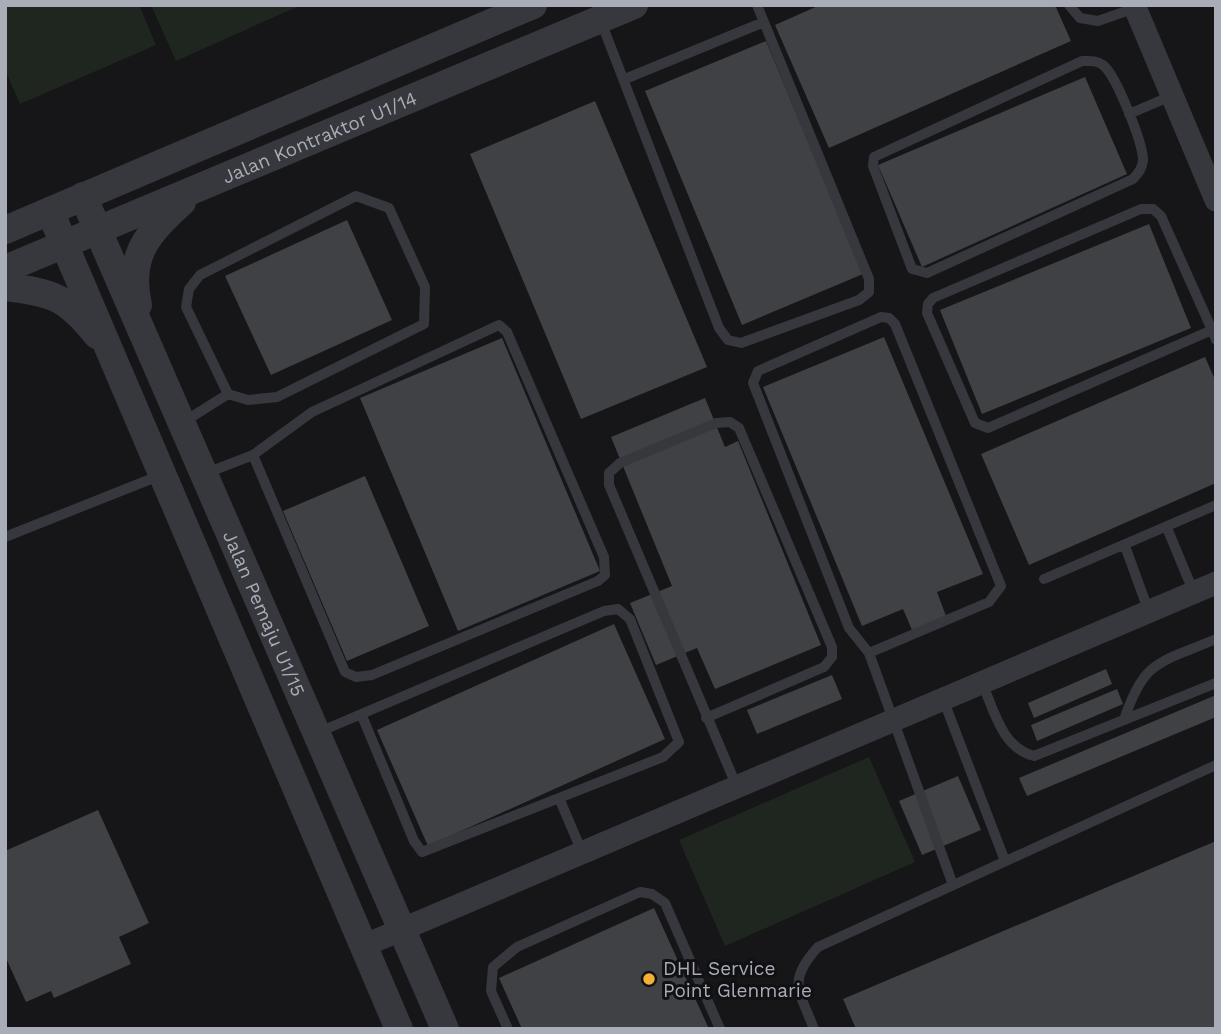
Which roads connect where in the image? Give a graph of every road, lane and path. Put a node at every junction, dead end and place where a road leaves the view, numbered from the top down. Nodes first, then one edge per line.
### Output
1 (533, 5) edge
2 (634, 5) edge
3 (757, 5) edge
4 (1069, 5) edge
5 (1134, 7) edge
6 (600, 19) junction
7 (764, 22) junction
8 (625, 79) junction
9 (1171, 96) junction
10 (1129, 114) junction
11 (197, 189) junction
12 (83, 196) junction
13 (1216, 200) edge
14 (50, 211) junction
15 (5, 230) edge
16 (98, 230) junction
17 (66, 244) junction
18 (5, 269) edge
19 (5, 287) edge
20 (1214, 333) edge
21 (146, 342) junction
22 (113, 357) junction
23 (228, 394) junction
24 (182, 423) junction
25 (253, 456) junction
26 (163, 474) junction
27 (204, 474) junction
28 (1216, 505) edge
29 (1167, 528) junction
30 (5, 537) edge
31 (1125, 546) junction
32 (1044, 579) dead end
33 (1216, 583) edge
34 (1194, 593) junction
35 (1149, 612) junction
36 (1216, 639) edge
37 (869, 653) junction
38 (982, 683) junction
39 (1216, 683) edge
40 (943, 699) junction
41 (362, 716) junction
42 (706, 718) junction
43 (1124, 720) junction
44 (891, 721) junction
45 (317, 733) junction
46 (1216, 765) edge
47 (737, 787) junction
48 (559, 798) junction
49 (582, 852) junction
50 (1005, 861) junction
51 (953, 885) junction
52 (402, 929) junction
53 (363, 946) junction
54 (399, 1029) edge
55 (445, 1029) edge
56 (508, 1029) edge
57 (720, 1029) edge
58 (814, 1029) edge

1 - 12 street, Jalan Kontraktor U1/14
2 - 6 street, Jalan Kontraktor U1/14
3 - 7 lane
4 - 5 lane
5 - 9 street
6 - 8 lane
6 - 11 street, Jalan Kontraktor U1/14
7 - 8 lane
7 - 8 lane
9 - 10 lane
9 - 13 street
10 - 10 lane
11 - 16 street, Jalan Kontraktor U1/14
11 - 21 street
12 - 14 street, Jalan Kontraktor U1/14
12 - 16 street, Jalan Pemaju U1/15
14 - 15 street, Jalan Kontraktor U1/14
14 - 17 street, Jalan Pemaju U1/15
16 - 17 street, Jalan Kontraktor U1/14
16 - 21 street, Jalan Pemaju U1/15
17 - 18 street, Jalan Kontraktor U1/14
17 - 22 street, Jalan Pemaju U1/15
19 - 22 street
20 - 20 lane
21 - 24 street, Jalan Pemaju U1/15
22 - 26 street, Jalan Pemaju U1/15
23 - 23 lane
23 - 24 lane
24 - 27 street, Jalan Pemaju U1/15
25 - 25 lane
25 - 27 lane
26 - 30 lane
26 - 53 street, Jalan Pemaju U1/15
27 - 45 street, Jalan Pemaju U1/15
28 - 29 lane
29 - 31 lane
29 - 34 lane
31 - 32 lane
31 - 35 lane
33 - 34 street
34 - 35 street
35 - 38 street
36 - 43 lane
37 - 37 lane
37 - 44 lane
38 - 40 street
38 - 43 lane
39 - 43 lane
40 - 44 street
40 - 50 lane
41 - 45 lane
41 - 48 lane
41 - 48 lane
42 - 42 lane
42 - 47 lane
44 - 47 street
44 - 51 lane
45 - 52 street, Jalan Pemaju U1/15
46 - 50 lane
47 - 49 street
48 - 49 lane
49 - 52 street
50 - 51 lane
51 - 58 lane
52 - 53 street
52 - 55 street, Jalan Pemaju U1/15
53 - 54 street, Jalan Pemaju U1/15
56 - 57 lane

